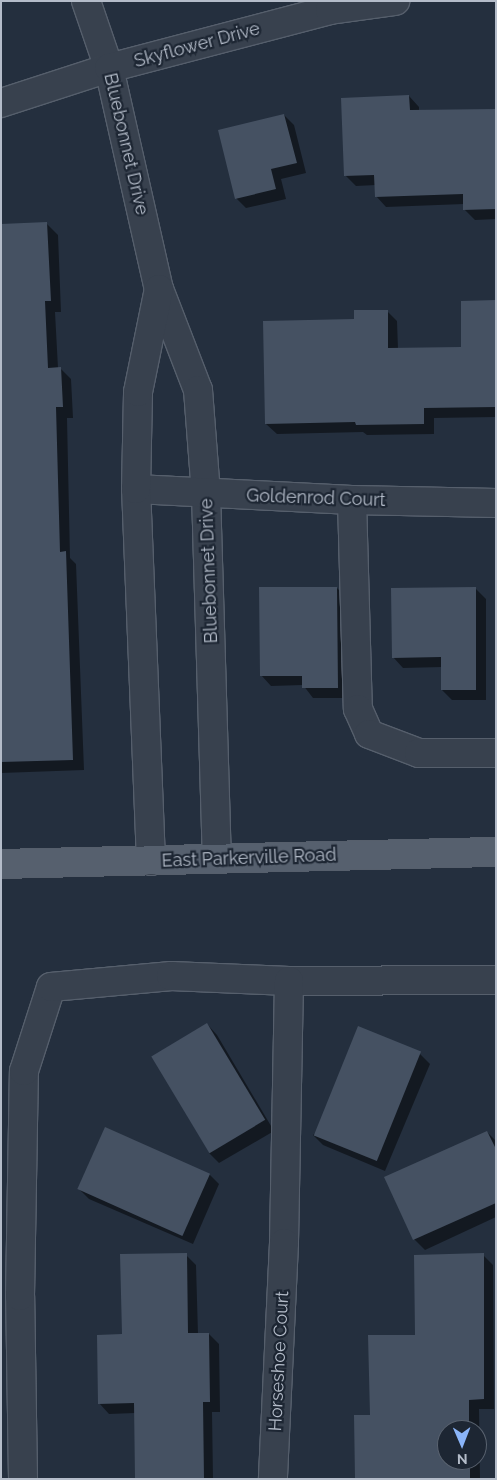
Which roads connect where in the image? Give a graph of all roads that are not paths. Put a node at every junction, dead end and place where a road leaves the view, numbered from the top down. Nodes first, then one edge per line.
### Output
1 (86, 1) edge
2 (395, 1) edge
3 (108, 68) junction
4 (1, 103) edge
5 (159, 289) junction
6 (136, 489) junction
7 (206, 493) junction
8 (352, 500) junction
9 (496, 503) edge
10 (496, 753) edge
11 (496, 852) edge
12 (217, 859) junction
13 (151, 861) junction
14 (1, 864) edge
15 (496, 980) edge
16 (289, 981) junction
17 (23, 1479) edge
18 (273, 1479) edge

1 - 3 street, Bluebonnet Drive
2 - 3 street, Skyflower Drive
3 - 4 street, Skyflower Drive
3 - 5 street, Bluebonnet Drive
5 - 6 street, Bluebonnet Drive
5 - 7 street, Bluebonnet Drive
6 - 7 street, Goldenrod Court
6 - 13 street, Bluebonnet Drive
7 - 8 street, Goldenrod Court
7 - 12 street, Bluebonnet Drive
8 - 9 street, Goldenrod Court
8 - 10 street
11 - 12 main road, East Parkerville Road
12 - 13 main road, East Parkerville Road
13 - 14 main road, East Parkerville Road
15 - 16 street
16 - 17 street
16 - 18 street, Horseshoe Court

